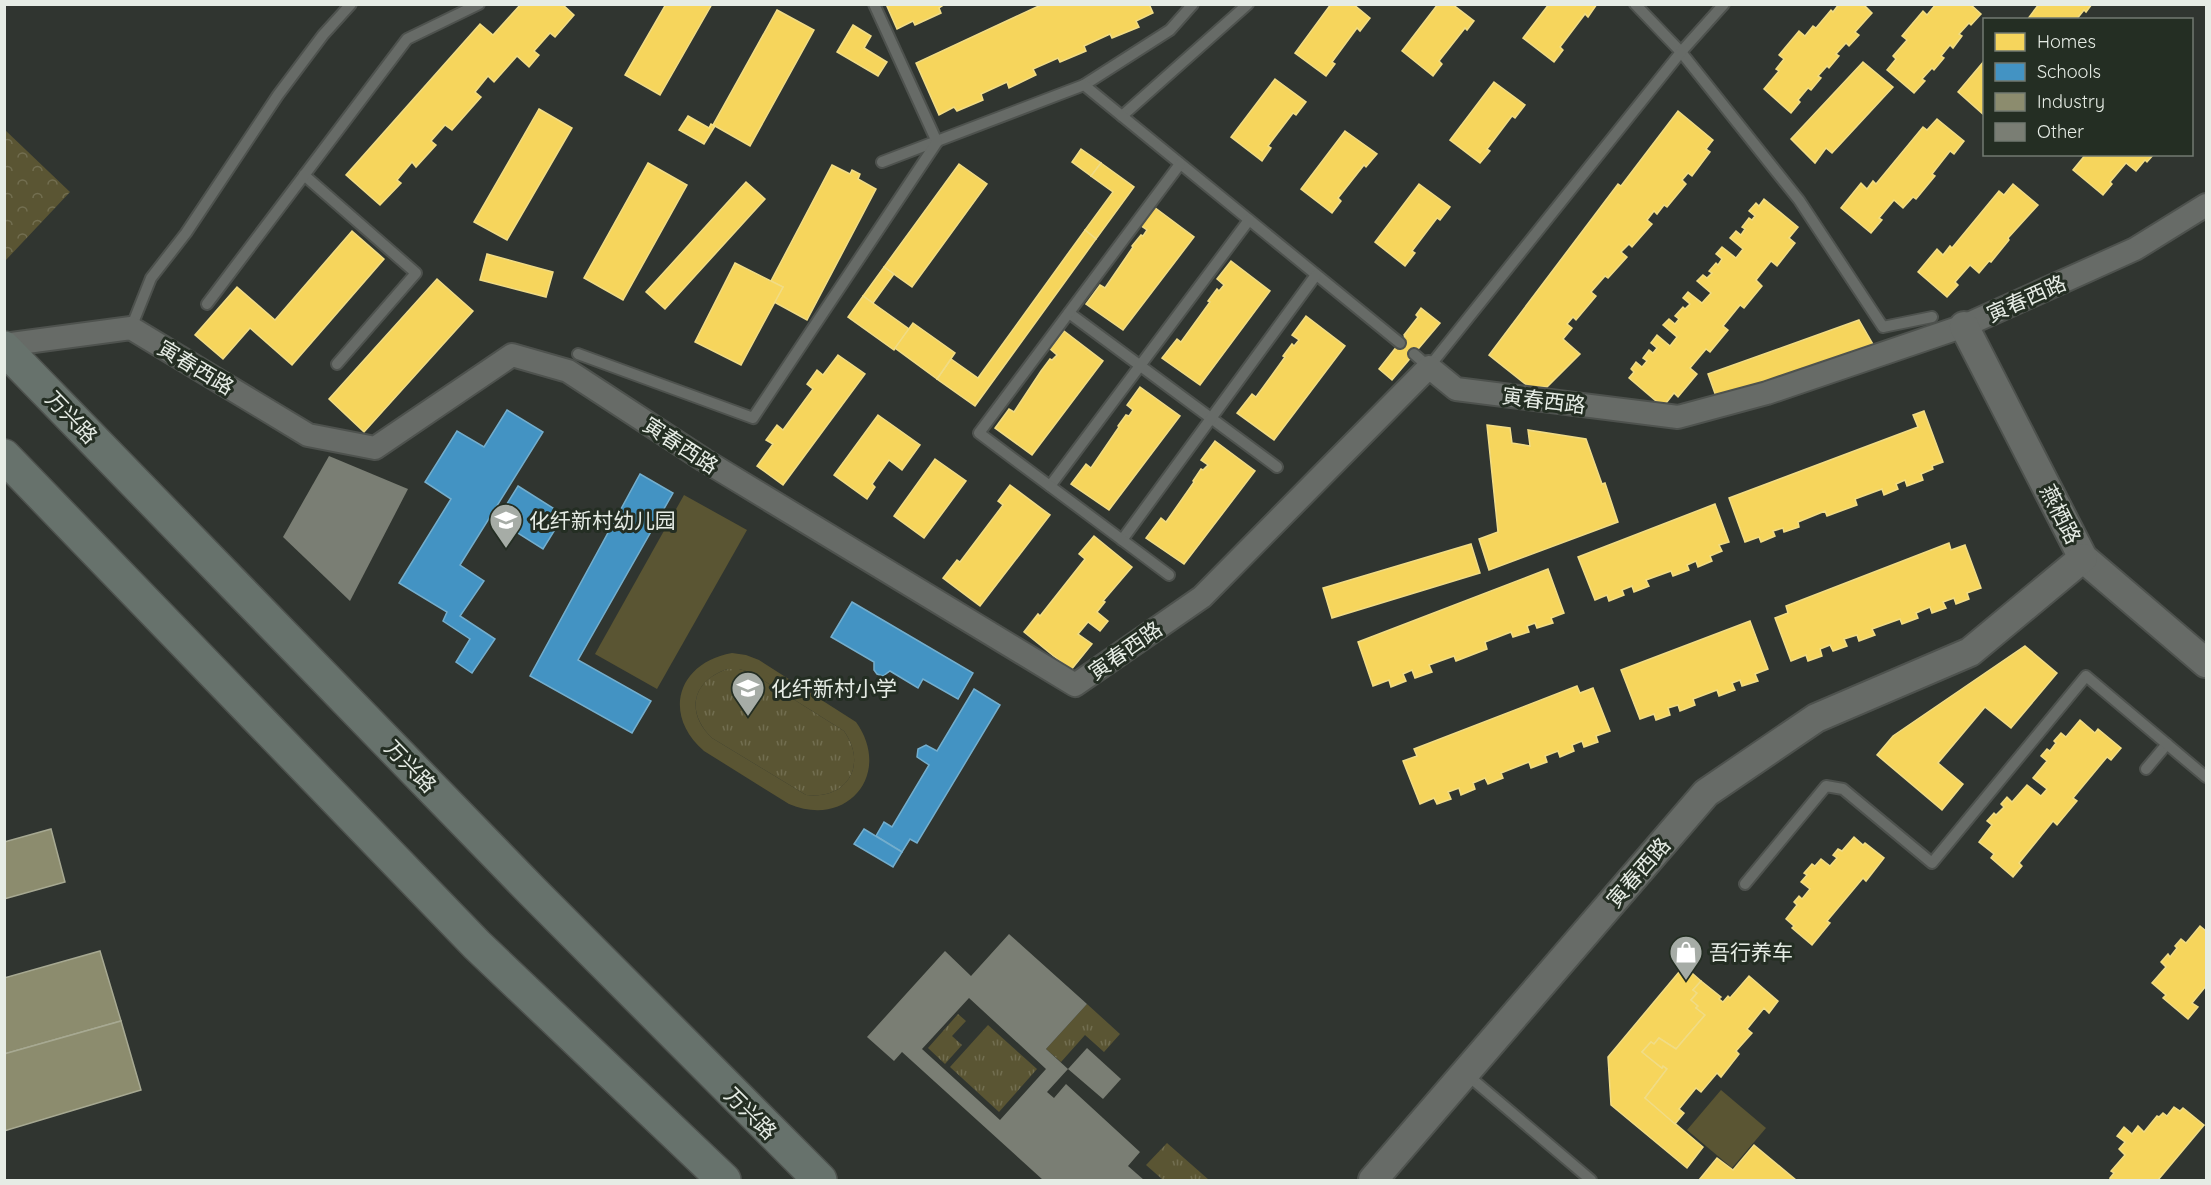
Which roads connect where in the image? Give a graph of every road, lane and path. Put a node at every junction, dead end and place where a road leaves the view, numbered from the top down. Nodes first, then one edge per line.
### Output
1 (351, 4) edge
2 (479, 4) edge
3 (874, 4) edge
4 (1193, 4) edge
5 (1248, 4) edge
6 (1635, 4) edge
7 (1724, 4) edge
8 (1733, 4) edge
9 (1710, 20) junction
10 (1681, 52) junction
11 (1084, 85) junction
12 (1122, 116) junction
13 (937, 142) junction
14 (882, 162) dead end
15 (1180, 164) junction
16 (304, 175) junction
17 (2206, 205) edge
18 (1249, 220) junction
19 (1316, 275) junction
20 (207, 304) dead end
21 (1068, 313) junction
22 (1932, 317) dead end
23 (1964, 326) junction
24 (131, 328) junction
25 (1400, 343) dead end
26 (4, 347) edge
27 (578, 354) dead end
28 (1421, 361) junction
29 (337, 364) dead end
30 (1140, 366) junction
31 (1211, 418) junction
32 (4, 456) edge
33 (1277, 467) dead end
34 (1050, 486) junction
35 (1122, 540) junction
36 (2083, 558) junction
37 (1169, 575) dead end
38 (2206, 663) edge
39 (2168, 744) junction
40 (2146, 769) dead end
41 (2206, 777) edge
42 (1745, 884) dead end
43 (1465, 1073) junction
44 (724, 1180) edge
45 (820, 1180) edge
46 (1373, 1180) edge
47 (1591, 1180) edge

1 - 24 lane
2 - 16 lane
3 - 13 lane
4 - 11 lane
5 - 12 lane
6 - 10 lane
7 - 9 lane
8 - 9 lane
9 - 10 lane
10 - 22 lane
10 - 28 lane
11 - 12 lane
11 - 13 lane
12 - 15 lane
13 - 14 lane
13 - 27 lane
15 - 18 lane
15 - 21 lane
16 - 20 lane
16 - 29 lane
17 - 23 street, 寅春西路
18 - 19 lane
18 - 30 lane
19 - 25 lane
19 - 31 lane
21 - 30 lane
21 - 34 lane
23 - 28 street, 寅春西路
23 - 36 street, 燕栖路
24 - 26 street
24 - 28 street, 寅春西路
26 - 45 main road, 万兴路
30 - 31 lane
30 - 34 lane
31 - 33 lane
31 - 35 lane
32 - 44 main road
34 - 35 lane
35 - 37 lane
36 - 38 street, 燕栖路
36 - 43 street, 寅春西路
39 - 40 lane
39 - 41 lane
39 - 42 lane
43 - 46 street, 寅春西路
43 - 47 lane

